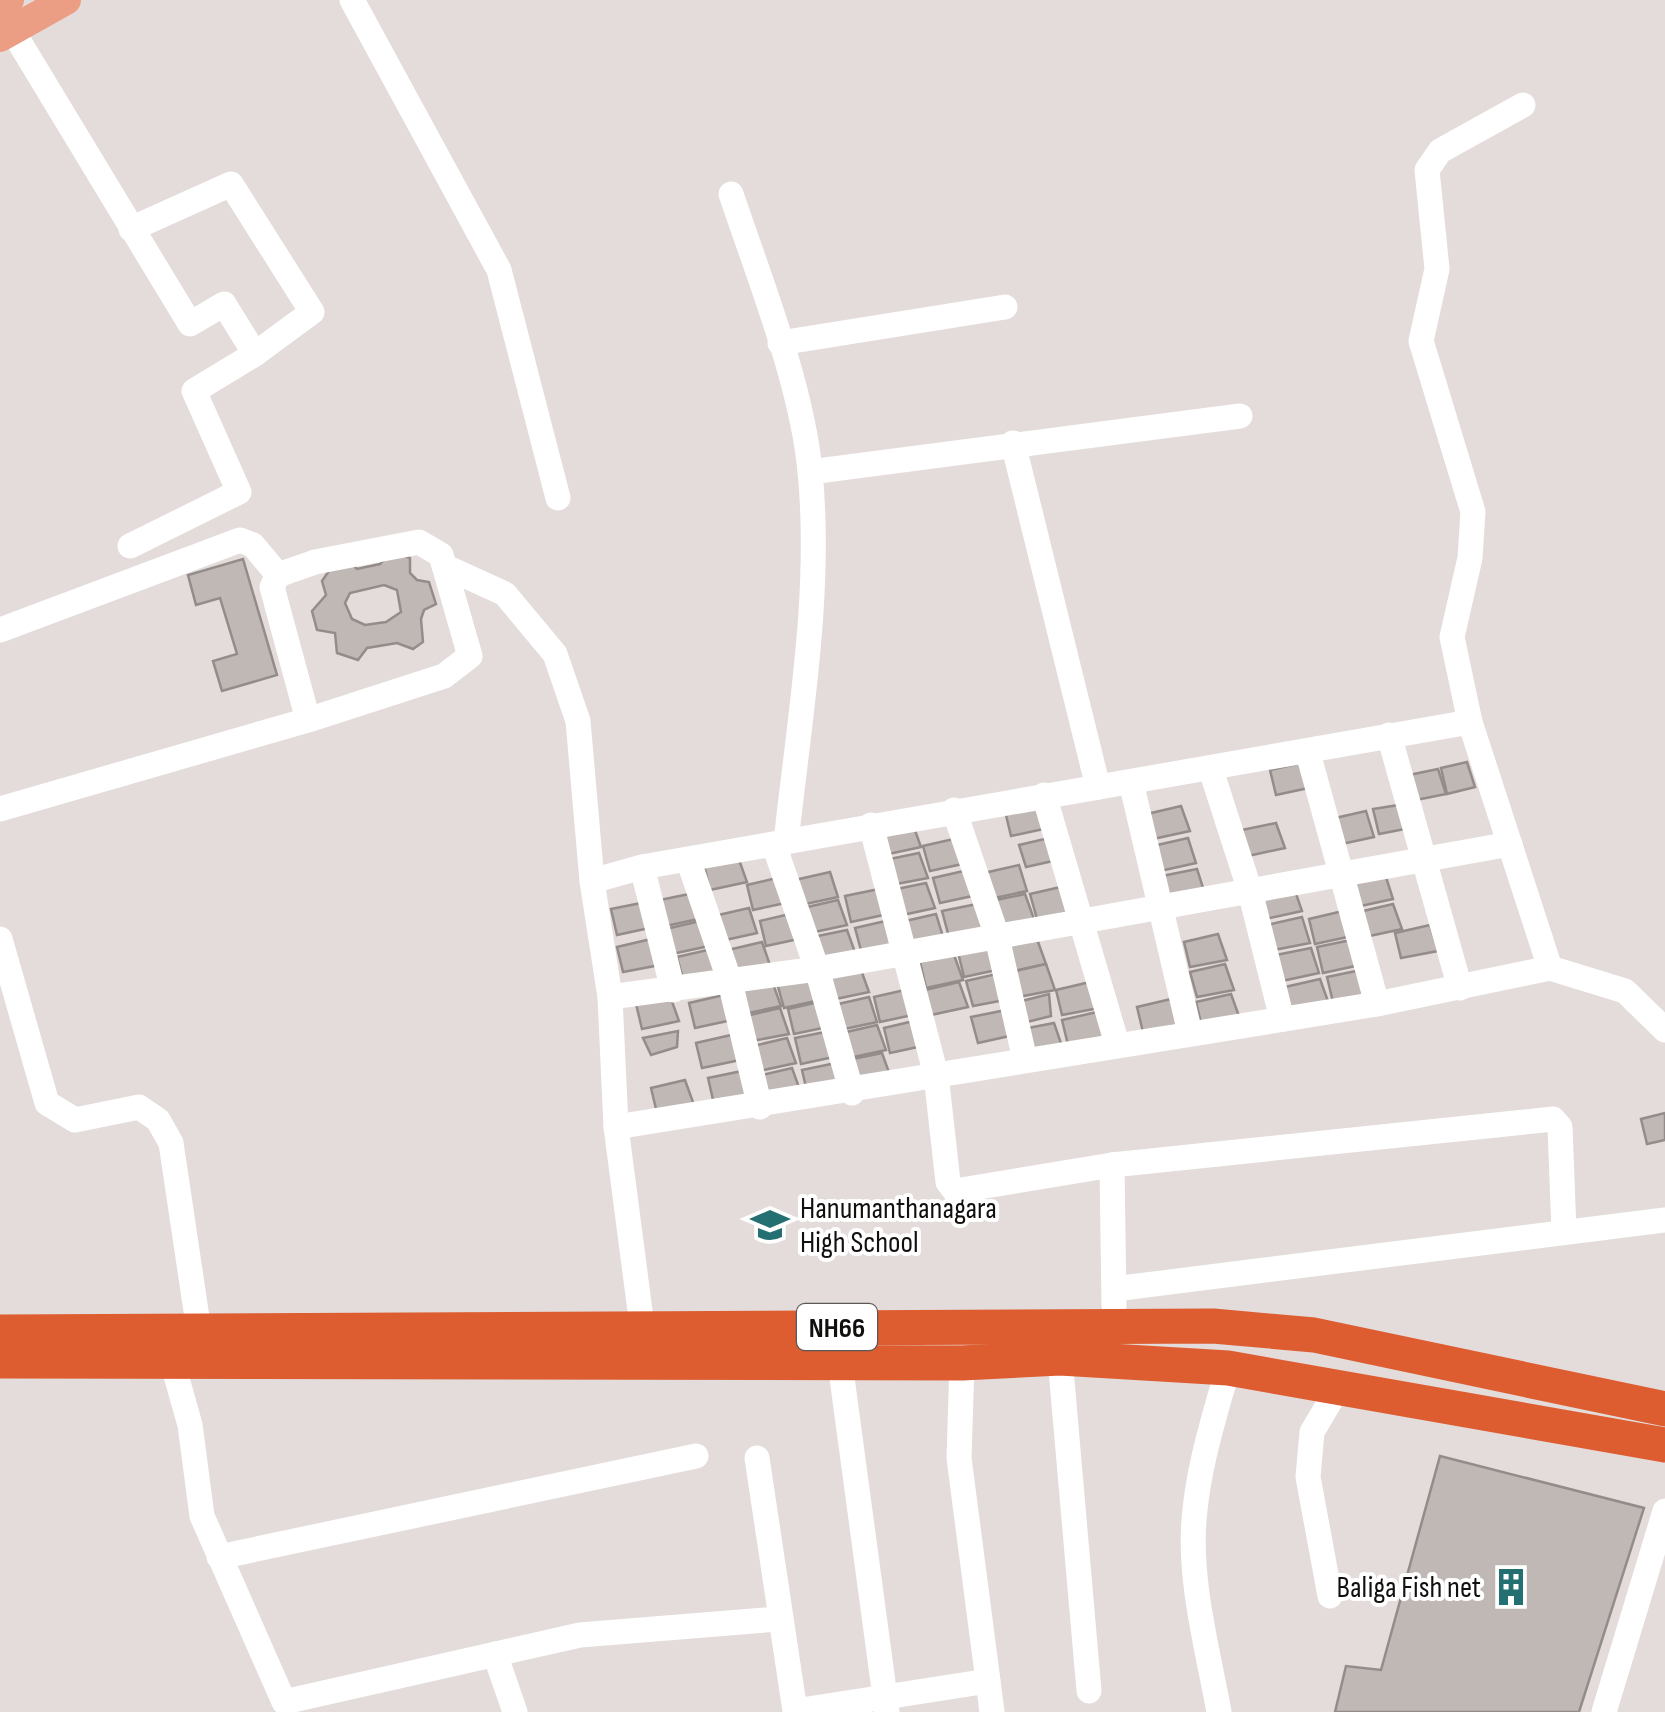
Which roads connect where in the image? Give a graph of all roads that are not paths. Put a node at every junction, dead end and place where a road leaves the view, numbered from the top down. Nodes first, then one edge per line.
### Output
1 (66, 0) edge
2 (352, 0) edge
3 (5, 18) edge
4 (1523, 105) dead end
5 (731, 194) dead end
6 (131, 229) junction
7 (1005, 306) dead end
8 (780, 342) junction
9 (255, 354) junction
10 (1240, 416) dead end
11 (1013, 443) junction
12 (810, 472) junction
13 (558, 498) dead end
14 (130, 546) dead end
15 (444, 566) junction
16 (278, 575) junction
17 (0, 630) edge
18 (308, 720) junction
19 (1470, 722) junction
20 (1389, 736) junction
21 (1308, 753) junction
22 (1211, 770) junction
23 (1130, 782) junction
24 (1098, 787) junction
25 (1044, 795) junction
26 (0, 809) edge
27 (954, 810) junction
28 (871, 825) junction
29 (780, 844) junction
30 (1510, 844) junction
31 (688, 859) junction
32 (1423, 861) junction
33 (642, 867) junction
34 (1341, 875) junction
35 (592, 882) junction
36 (1250, 890) junction
37 (1160, 906) junction
38 (1081, 919) junction
39 (996, 933) junction
40 (0, 939) edge
41 (903, 952) junction
42 (1550, 968) junction
43 (817, 969) junction
44 (730, 982) junction
45 (1460, 988) junction
46 (674, 990) junction
47 (610, 997) junction
48 (1376, 1004) junction
49 (1282, 1019) junction
50 (1665, 1030) edge
51 (1190, 1032) junction
52 (1117, 1044) junction
53 (1025, 1060) junction
54 (936, 1075) junction
55 (852, 1092) junction
56 (760, 1107) junction
57 (616, 1127) junction
58 (1112, 1166) junction
59 (1665, 1220) edge
60 (1564, 1232) junction
61 (1114, 1289) junction
62 (642, 1326) junction
63 (1114, 1327) junction
64 (0, 1332) edge
65 (200, 1332) junction
66 (1060, 1358) junction
67 (0, 1361) edge
68 (40, 1361) junction
69 (172, 1361) junction
70 (840, 1362) junction
71 (962, 1363) junction
72 (1228, 1368) junction
73 (0, 1375) edge
74 (1338, 1388) junction
75 (1665, 1410) edge
76 (1665, 1445) edge
77 (696, 1456) dead end
78 (757, 1458) dead end
79 (1665, 1511) edge
80 (219, 1557) junction
81 (1330, 1596) dead end
82 (778, 1619) junction
83 (495, 1654) junction
84 (988, 1681) junction
85 (1089, 1691) dead end
86 (886, 1705) edge
87 (514, 1712) edge
88 (792, 1712) edge
89 (992, 1712) edge
90 (1219, 1712) edge
91 (1604, 1712) edge

1 - 3 main road
2 - 13 street
3 - 6 street
4 - 19 street
5 - 8 street
6 - 9 street
6 - 9 street
7 - 8 street
8 - 12 street
9 - 14 street
10 - 11 street
11 - 12 street
11 - 24 street
12 - 29 street
15 - 16 street
15 - 18 street
15 - 35 street
16 - 17 street
16 - 18 street
18 - 26 street
19 - 20 street
19 - 30 street
20 - 21 street
20 - 32 street
21 - 22 street
21 - 34 street
22 - 23 street
22 - 36 street
23 - 24 street
23 - 37 street
24 - 25 street
25 - 27 street
25 - 38 street
27 - 28 street
27 - 39 street
28 - 29 street
28 - 41 street
29 - 31 street
29 - 43 street
30 - 32 street
30 - 42 street
31 - 33 street
31 - 44 street
32 - 34 street
32 - 45 street
33 - 35 street
33 - 46 street
34 - 36 street
34 - 48 street
35 - 47 street
36 - 37 street
36 - 49 street
37 - 38 street
37 - 51 street
38 - 39 street
38 - 52 street
39 - 41 street
39 - 53 street
40 - 65 street
41 - 43 street
41 - 54 street
42 - 45 street
42 - 50 street
43 - 44 street
43 - 55 street
44 - 46 street
44 - 56 street
45 - 48 street
46 - 47 street
47 - 57 street
48 - 49 street
49 - 51 street
51 - 52 street
52 - 53 street
53 - 54 street
54 - 55 street
54 - 58 street
55 - 56 street
56 - 57 street
57 - 62 street
58 - 60 street
58 - 61 street
59 - 60 street
60 - 61 street
61 - 63 street
62 - 63 highway, NH66
62 - 65 highway, NH66
63 - 75 highway, NH66
64 - 65 highway, NH66
66 - 71 highway, NH66
66 - 72 highway, NH66
66 - 85 street
67 - 68 highway, NH66
68 - 69 highway, NH66
68 - 73 street
69 - 70 highway, NH66
69 - 80 street
70 - 71 highway, NH66
70 - 86 street
71 - 84 street
72 - 74 highway, NH66
72 - 90 street
74 - 76 highway, NH66
74 - 81 street
77 - 80 street
78 - 82 street
79 - 91 street
80 - 83 street
82 - 83 street
82 - 88 street
83 - 87 street
84 - 86 street
84 - 89 street
86 - 88 street

